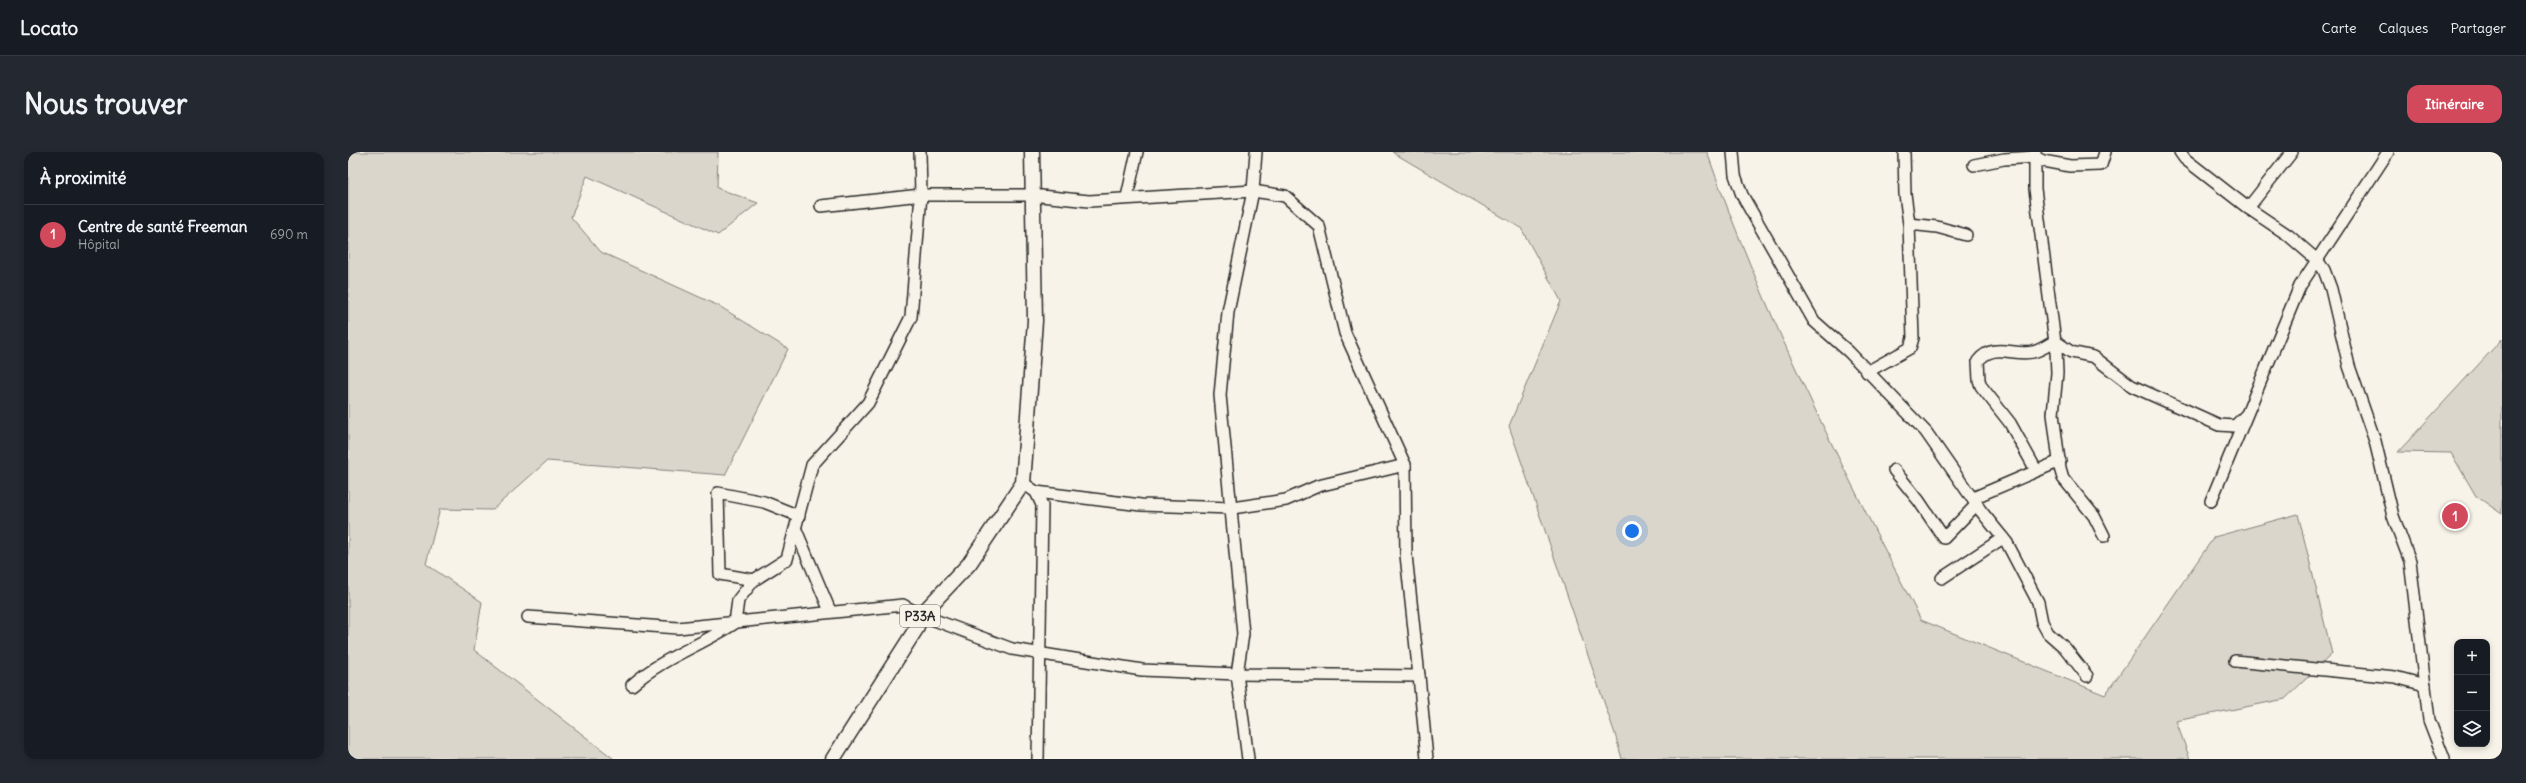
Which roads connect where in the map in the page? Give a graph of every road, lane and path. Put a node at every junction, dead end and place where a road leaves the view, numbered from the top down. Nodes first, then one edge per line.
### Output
1 (920, 152) edge
2 (1032, 152) edge
3 (1137, 152) edge
4 (1256, 152) edge
5 (1733, 152) edge
6 (1904, 152) edge
7 (2105, 152) edge
8 (2180, 152) edge
9 (2292, 152) edge
10 (2388, 152) edge
11 (2035, 154) edge
12 (1974, 165) dead end
13 (1253, 191) junction
14 (921, 195) junction
15 (1031, 195) junction
16 (1127, 197) junction
17 (822, 206) dead end
18 (2248, 208) junction
19 (1910, 224) junction
20 (1966, 235) dead end
21 (2317, 260) junction
22 (2055, 341) junction
23 (1867, 372) junction
24 (2246, 414) junction
25 (2060, 461) junction
26 (1404, 465) junction
27 (1894, 470) dead end
28 (2036, 470) junction
29 (1024, 483) junction
30 (1036, 492) junction
31 (2211, 500) dead end
32 (1975, 501) junction
33 (1232, 508) junction
34 (799, 516) junction
35 (796, 530) junction
36 (2104, 536) dead end
37 (2003, 538) junction
38 (1942, 578) dead end
39 (754, 580) junction
40 (830, 611) junction
41 (921, 615) junction
42 (528, 617) dead end
43 (735, 623) junction
44 (1041, 656) junction
45 (2234, 661) dead end
46 (1237, 674) junction
47 (1419, 676) junction
48 (2087, 676) dead end
49 (2425, 684) junction
50 (632, 685) dead end
51 (833, 759) edge
52 (1038, 759) edge
53 (1248, 759) edge
54 (1426, 759) edge
55 (2444, 759) edge

1 - 14 street
2 - 15 main road
3 - 16 street
4 - 13 street
5 - 23 street
6 - 19 street
7 - 11 street
8 - 18 street
9 - 18 street
10 - 21 street
11 - 12 street
11 - 22 street
13 - 16 street
13 - 26 street
13 - 33 street
14 - 15 street
14 - 17 street
14 - 34 street
15 - 16 street
15 - 29 main road
18 - 21 street
19 - 20 street
19 - 23 street
21 - 24 street
21 - 49 street
22 - 24 street
22 - 25 street
22 - 28 street
23 - 32 street
24 - 31 street
25 - 28 street
25 - 36 street
26 - 33 street
26 - 47 street
27 - 32 street
28 - 32 street
29 - 30 street
29 - 41 main road, P33A
30 - 33 street
30 - 44 street
32 - 37 street
33 - 46 street
34 - 35 street
34 - 39 street
35 - 39 street
35 - 40 street
37 - 38 street
37 - 48 street
39 - 43 street
40 - 41 street
40 - 43 street
41 - 44 street
41 - 51 main road, P33A
42 - 43 street
43 - 50 street
44 - 46 street
44 - 52 street
45 - 49 street
46 - 47 street
46 - 53 street
47 - 54 street
49 - 55 street

